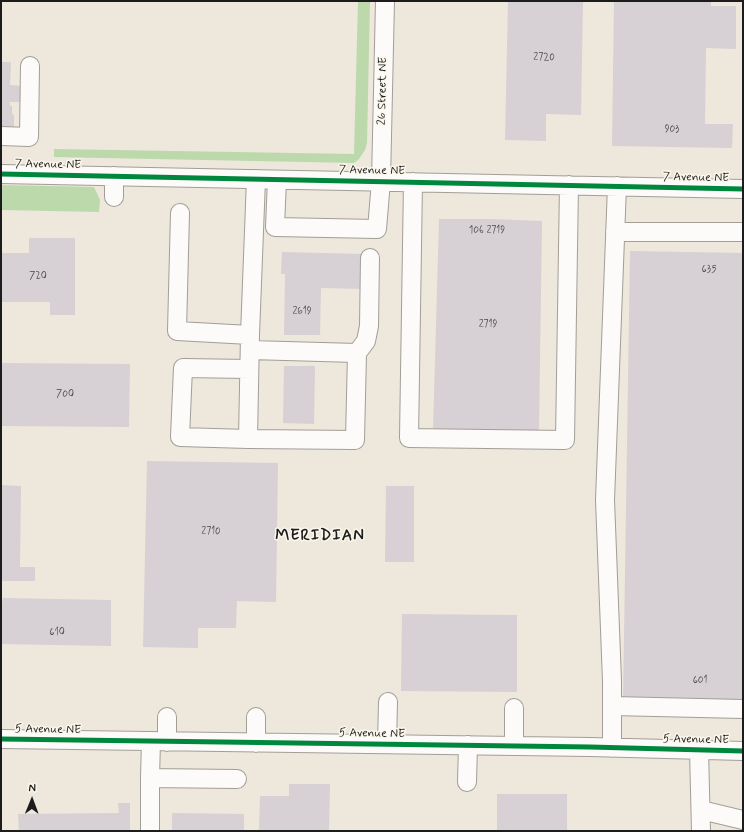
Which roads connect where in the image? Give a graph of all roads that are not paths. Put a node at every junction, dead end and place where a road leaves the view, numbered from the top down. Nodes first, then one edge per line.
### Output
1 (385, 1) edge
2 (30, 66) dead end
3 (1, 136) edge
4 (1, 174) edge
5 (114, 176) junction
6 (256, 179) junction
7 (276, 180) junction
8 (381, 181) junction
9 (413, 182) junction
10 (569, 185) junction
11 (617, 186) junction
12 (743, 189) edge
13 (114, 197) dead end
14 (180, 213) dead end
15 (615, 232) junction
16 (743, 232) edge
17 (370, 258) dead end
18 (250, 342) junction
19 (357, 353) junction
20 (249, 369) junction
21 (248, 439) junction
22 (388, 702) dead end
23 (612, 706) junction
24 (514, 708) dead end
25 (743, 709) edge
26 (256, 716) dead end
27 (167, 717) dead end
28 (1, 739) edge
29 (159, 741) junction
30 (256, 742) junction
31 (387, 744) junction
32 (468, 745) junction
33 (514, 746) junction
34 (612, 748) junction
35 (699, 750) junction
36 (743, 751) edge
37 (150, 778) junction
38 (237, 779) dead end
39 (467, 782) dead end
40 (701, 810) junction
41 (743, 820) edge
42 (150, 831) edge
43 (701, 831) edge

1 - 8 street, 26 Street NE
2 - 3 street
4 - 5 street, 7 Avenue NE
5 - 6 street, 7 Avenue NE
5 - 13 street
6 - 7 street, 7 Avenue NE
6 - 18 street
7 - 8 street, 7 Avenue NE
7 - 8 street, 26 Street NE
8 - 9 street, 7 Avenue NE
9 - 10 street, 7 Avenue NE
9 - 10 street
10 - 11 street, 7 Avenue NE
11 - 12 street, 7 Avenue NE
11 - 15 street
14 - 18 street
15 - 16 street
15 - 23 street
17 - 19 street
18 - 19 street
18 - 20 street
19 - 21 street
20 - 21 street
20 - 21 street
22 - 31 street
23 - 25 street
23 - 34 street
24 - 33 street
26 - 30 street
27 - 29 street
28 - 29 street, 5 Avenue NE
29 - 30 street, 5 Avenue NE
29 - 37 street
30 - 31 street, 5 Avenue NE
31 - 32 street, 5 Avenue NE
32 - 33 street, 5 Avenue NE
32 - 39 street
33 - 34 street, 5 Avenue NE
34 - 35 street, 5 Avenue NE
35 - 36 street, 5 Avenue NE
35 - 40 street
37 - 38 street
37 - 42 street
40 - 41 street
40 - 43 street

